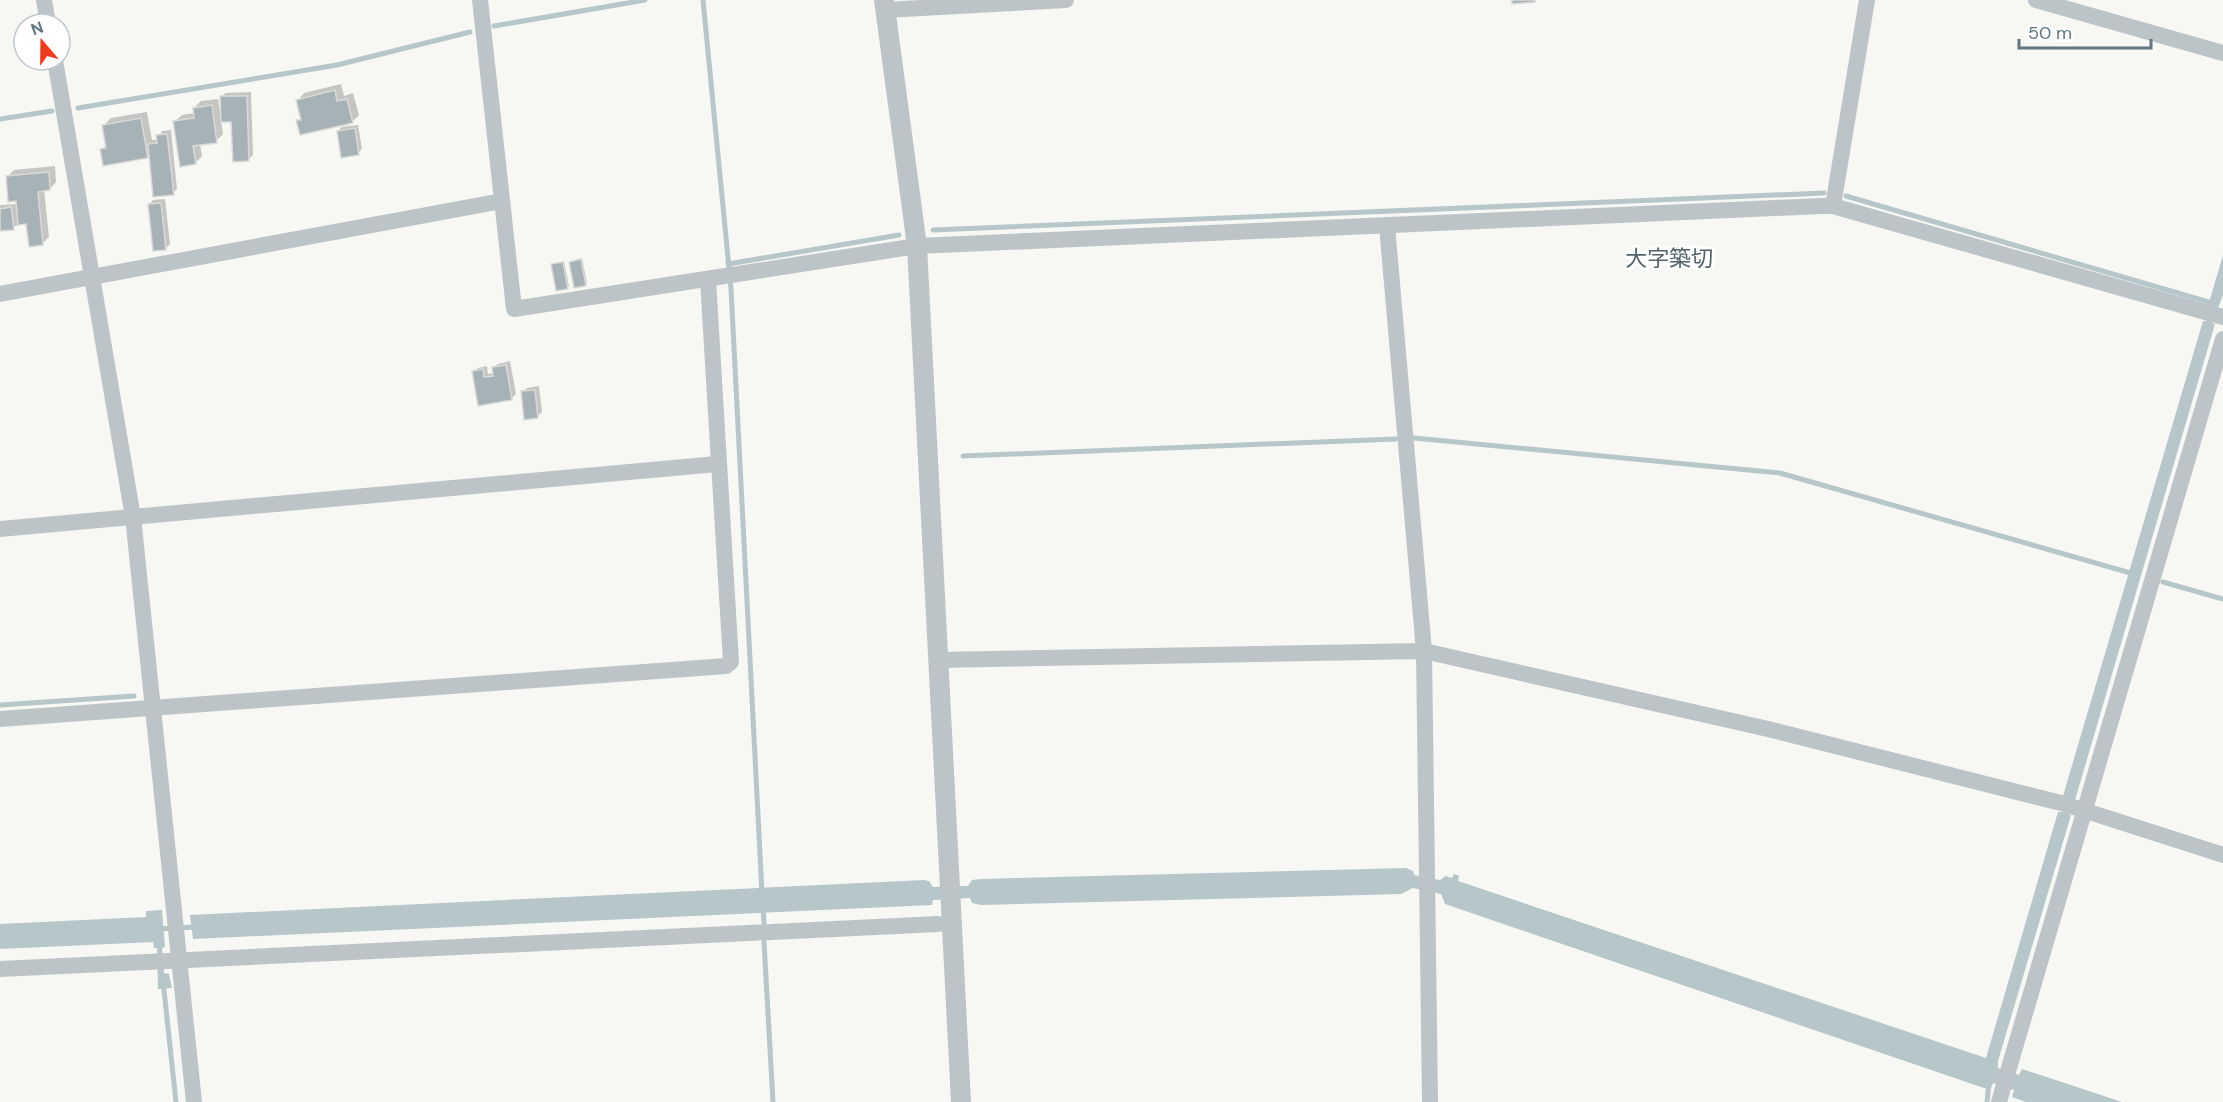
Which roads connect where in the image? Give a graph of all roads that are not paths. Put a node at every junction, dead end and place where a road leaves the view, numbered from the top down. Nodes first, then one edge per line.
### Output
1 (480, 0) edge
2 (1066, 0) edge
3 (1868, 0) edge
4 (2037, 0) edge
5 (885, 5) edge
6 (2223, 52) edge
7 (57, 72) edge
8 (502, 201) junction
9 (1833, 206) junction
10 (1387, 226) junction
11 (917, 246) junction
12 (94, 277) junction
13 (723, 277) junction
14 (0, 294) edge
15 (2215, 315) edge
16 (2223, 339) edge
17 (717, 464) junction
18 (133, 517) junction
19 (0, 529) edge
20 (1424, 651) junction
21 (938, 660) junction
22 (153, 708) junction
23 (0, 719) edge
24 (2073, 806) junction
25 (2223, 855) edge
26 (938, 924) dead end
27 (166, 961) junction
28 (0, 969) edge
29 (2001, 1096) edge
30 (194, 1102) edge
31 (961, 1102) edge
32 (1430, 1102) edge

1 - 8 street
2 - 5 street
3 - 9 street
4 - 6 street
5 - 11 street
7 - 12 street
8 - 12 street
8 - 13 street
9 - 10 street
9 - 15 street
10 - 11 street
10 - 20 street
11 - 13 street
11 - 21 street
12 - 14 street
12 - 18 street
13 - 17 street
16 - 24 street
17 - 18 street
17 - 22 street
18 - 19 street
18 - 22 street
20 - 21 street
20 - 24 street
20 - 32 street
21 - 31 street
22 - 23 street
22 - 27 street
24 - 25 street
24 - 29 street
26 - 27 street
27 - 28 street
27 - 30 street

